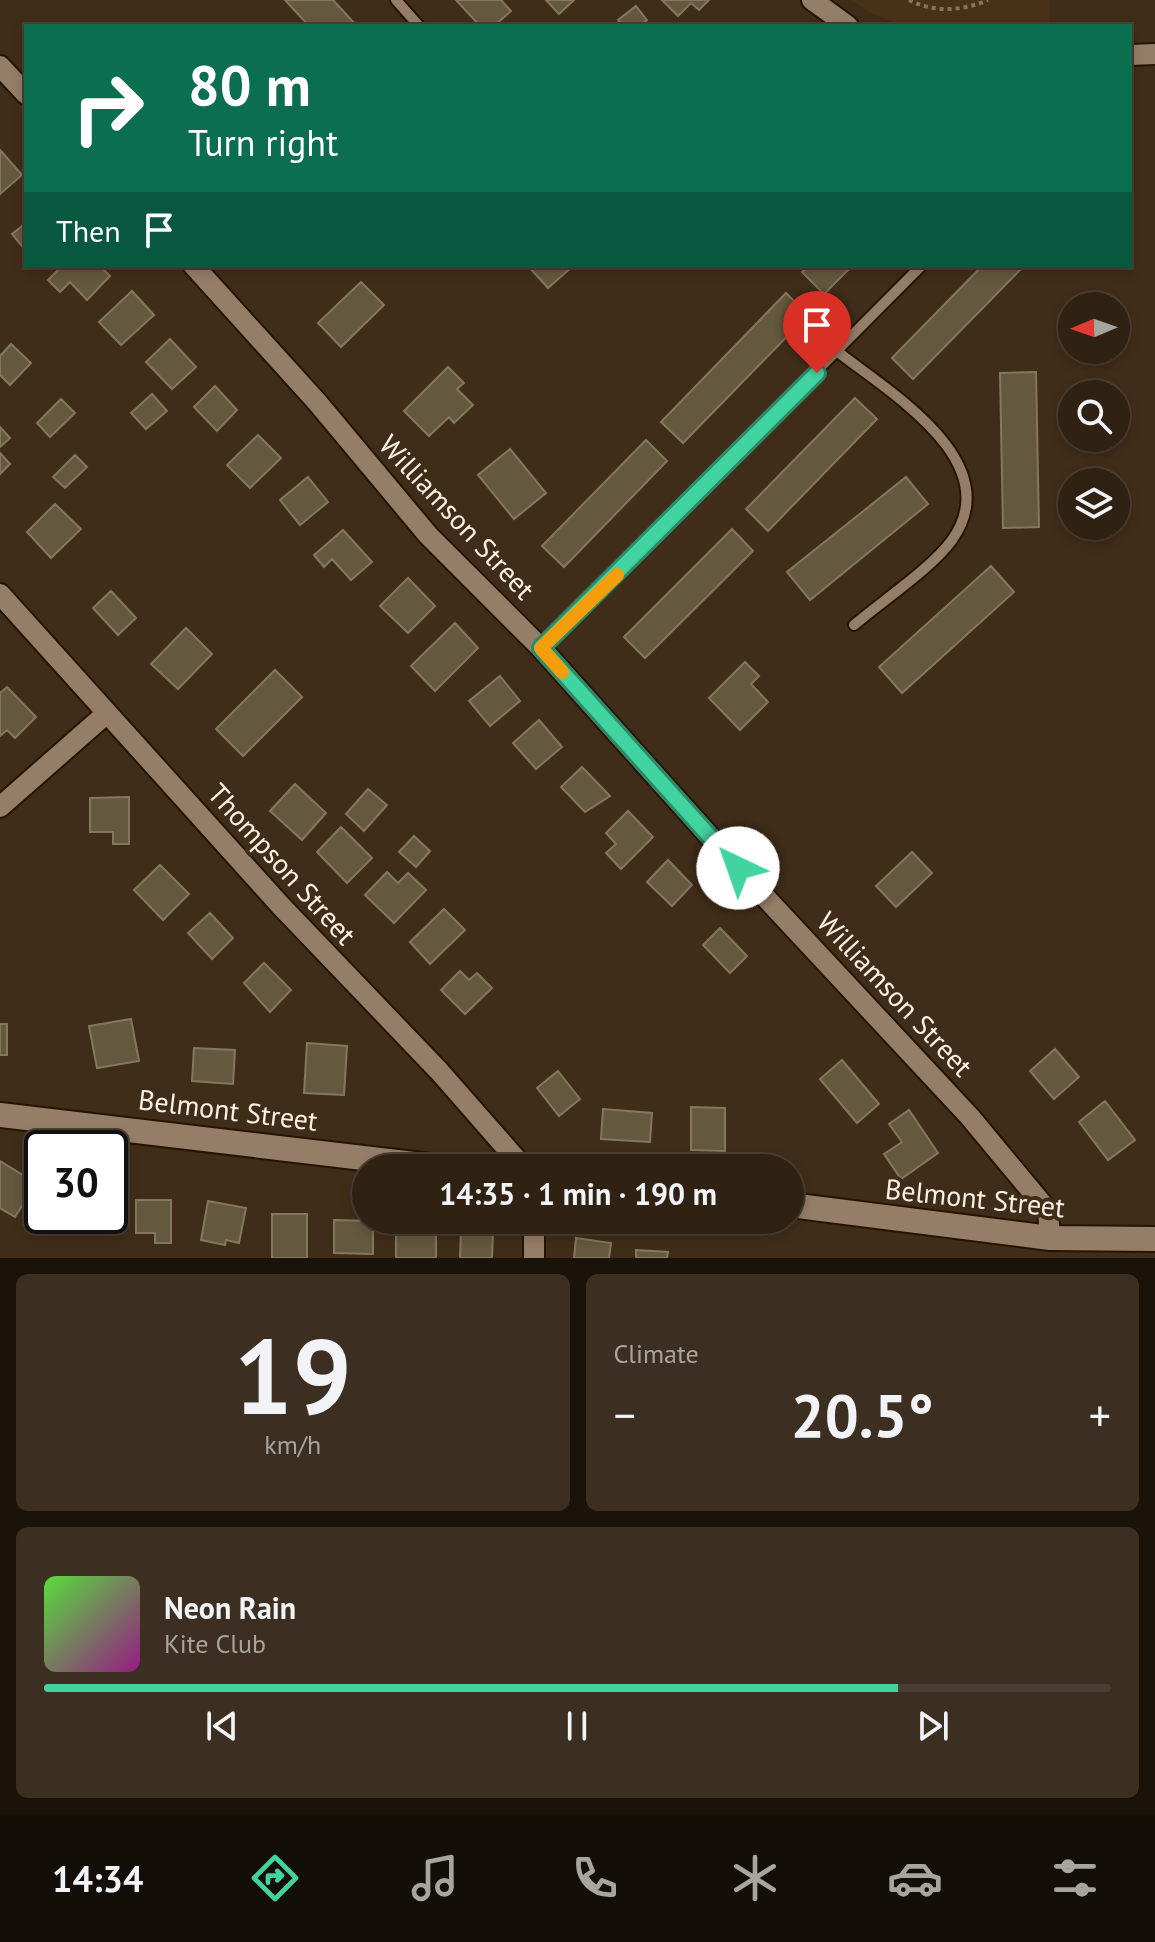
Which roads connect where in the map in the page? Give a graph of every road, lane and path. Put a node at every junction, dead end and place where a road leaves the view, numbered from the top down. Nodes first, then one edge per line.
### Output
1 (396, 0) edge
2 (812, 0) edge
3 (909, 0) edge
4 (988, 0) edge
5 (417, 24) edge
6 (845, 24) edge
7 (1155, 54) edge
8 (1132, 55) edge
9 (0, 66) edge
10 (24, 92) edge
11 (196, 268) edge
12 (919, 268) edge
13 (838, 352) junction
14 (0, 594) edge
15 (854, 625) dead end
16 (541, 648) junction
17 (107, 713) junction
18 (0, 807) edge
19 (0, 1115) edge
20 (511, 1154) edge
21 (352, 1157) edge
22 (804, 1207) edge
23 (534, 1234) edge
24 (1050, 1238) junction
25 (1155, 1239) edge
26 (534, 1258) edge

1 - 5 lane
2 - 6 street
3 - 4 path
7 - 8 street
9 - 10 street
11 - 16 street, Williamson Street
12 - 13 lane
13 - 15 lane
13 - 16 lane
14 - 17 street, Thompson Street
16 - 24 street, Williamson Street
17 - 18 street
17 - 20 street, Thompson Street
19 - 21 street, Belmont Street
22 - 24 street, Belmont Street
23 - 26 street
24 - 25 street, Belmont Street

